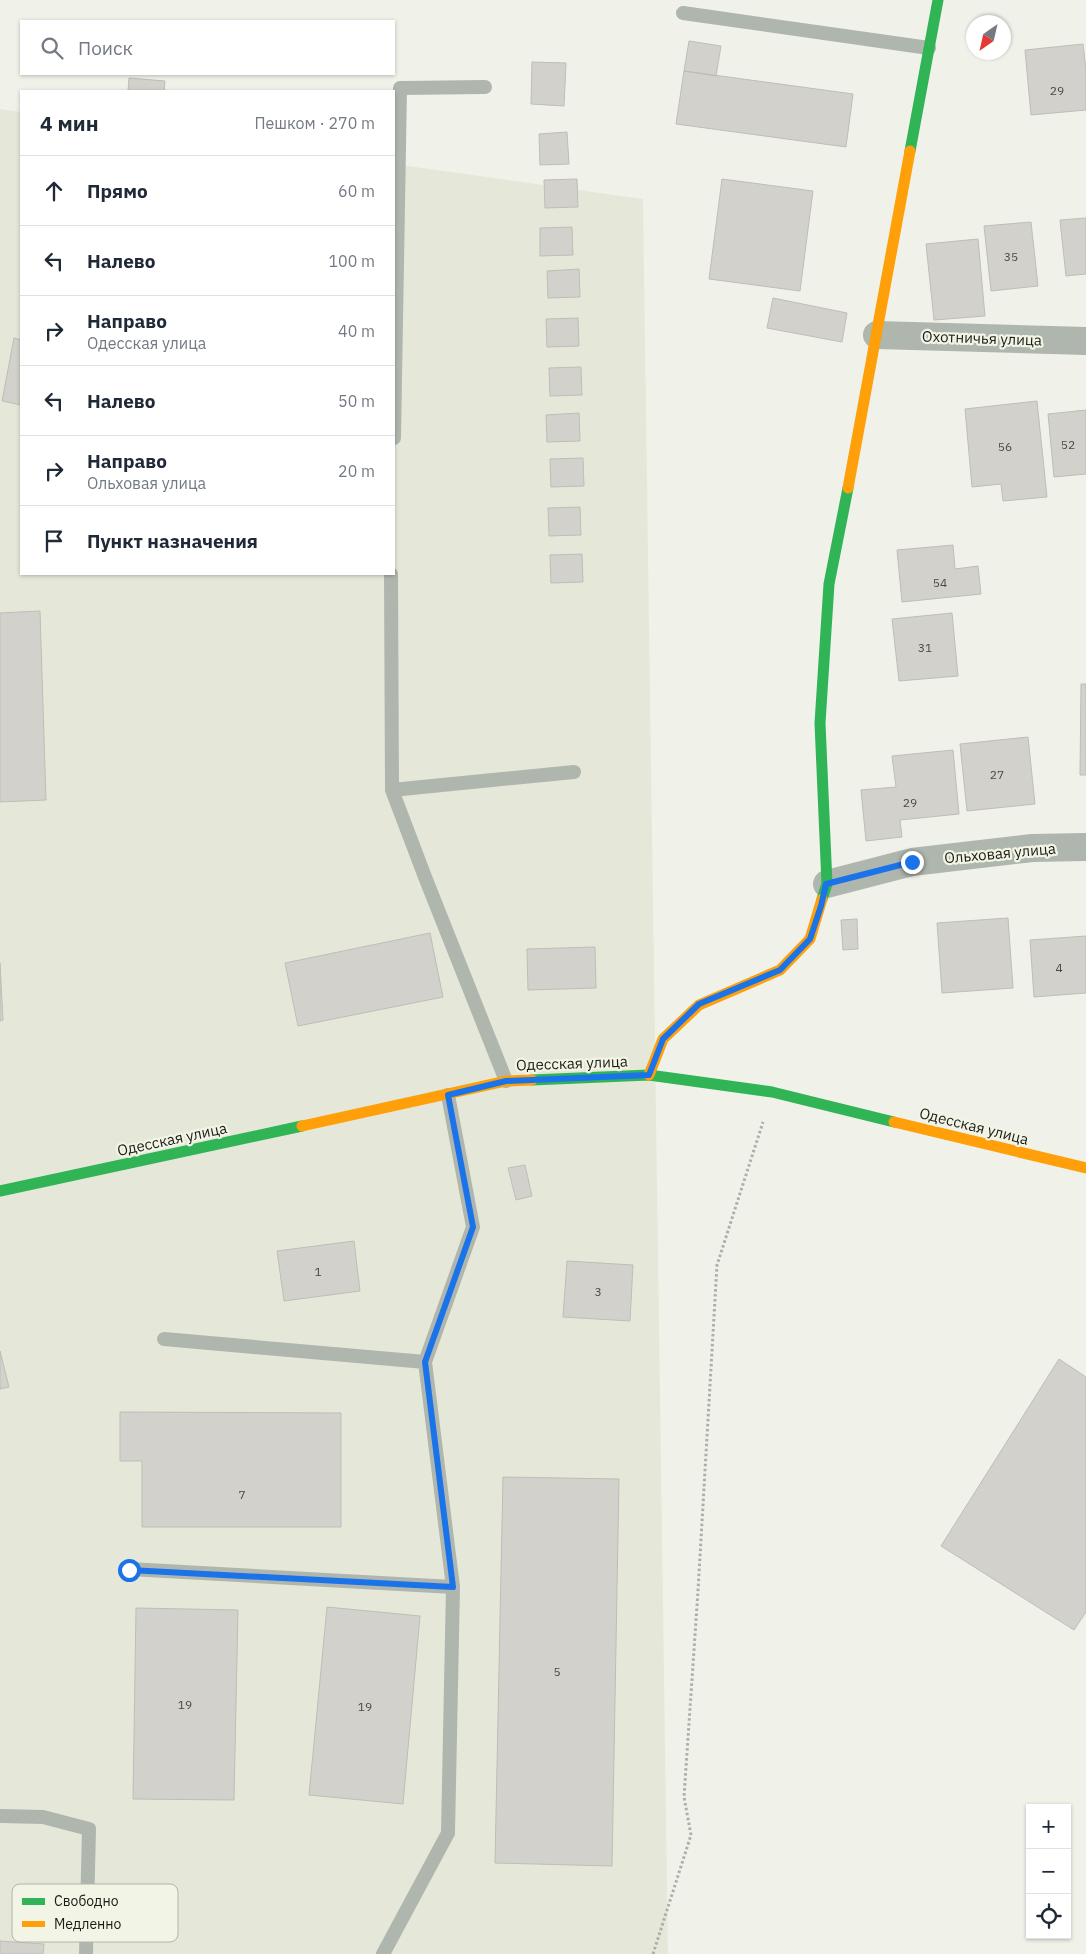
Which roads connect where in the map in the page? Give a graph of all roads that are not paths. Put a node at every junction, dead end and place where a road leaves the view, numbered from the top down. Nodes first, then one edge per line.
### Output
1 (938, 0) edge
2 (683, 13) dead end
3 (929, 48) junction
4 (485, 87) dead end
5 (878, 335) junction
6 (1086, 342) edge
7 (395, 380) edge
8 (391, 575) edge
9 (574, 772) dead end
10 (392, 790) junction
11 (1086, 848) edge
12 (826, 884) junction
13 (649, 1075) junction
14 (506, 1081) junction
15 (448, 1095) junction
16 (1086, 1168) edge
17 (0, 1191) edge
18 (164, 1339) dead end
19 (425, 1362) junction
20 (129, 1570) dead end
21 (453, 1587) junction
22 (0, 1816) edge
23 (88, 1884) edge
24 (383, 1954) edge

1 - 3 street
2 - 3 lane
3 - 5 street
4 - 7 lane
5 - 6 street, Охотничья улица
5 - 12 street
8 - 10 lane
9 - 10 lane
10 - 14 lane
11 - 12 street, Ольховая улица
12 - 13 street
13 - 14 street, Одесская улица
13 - 16 street, Одесская улица
14 - 15 street, Одесская улица
15 - 17 street, Одесская улица
15 - 19 lane
18 - 19 lane
19 - 21 lane
20 - 21 lane
21 - 24 lane
22 - 23 lane

